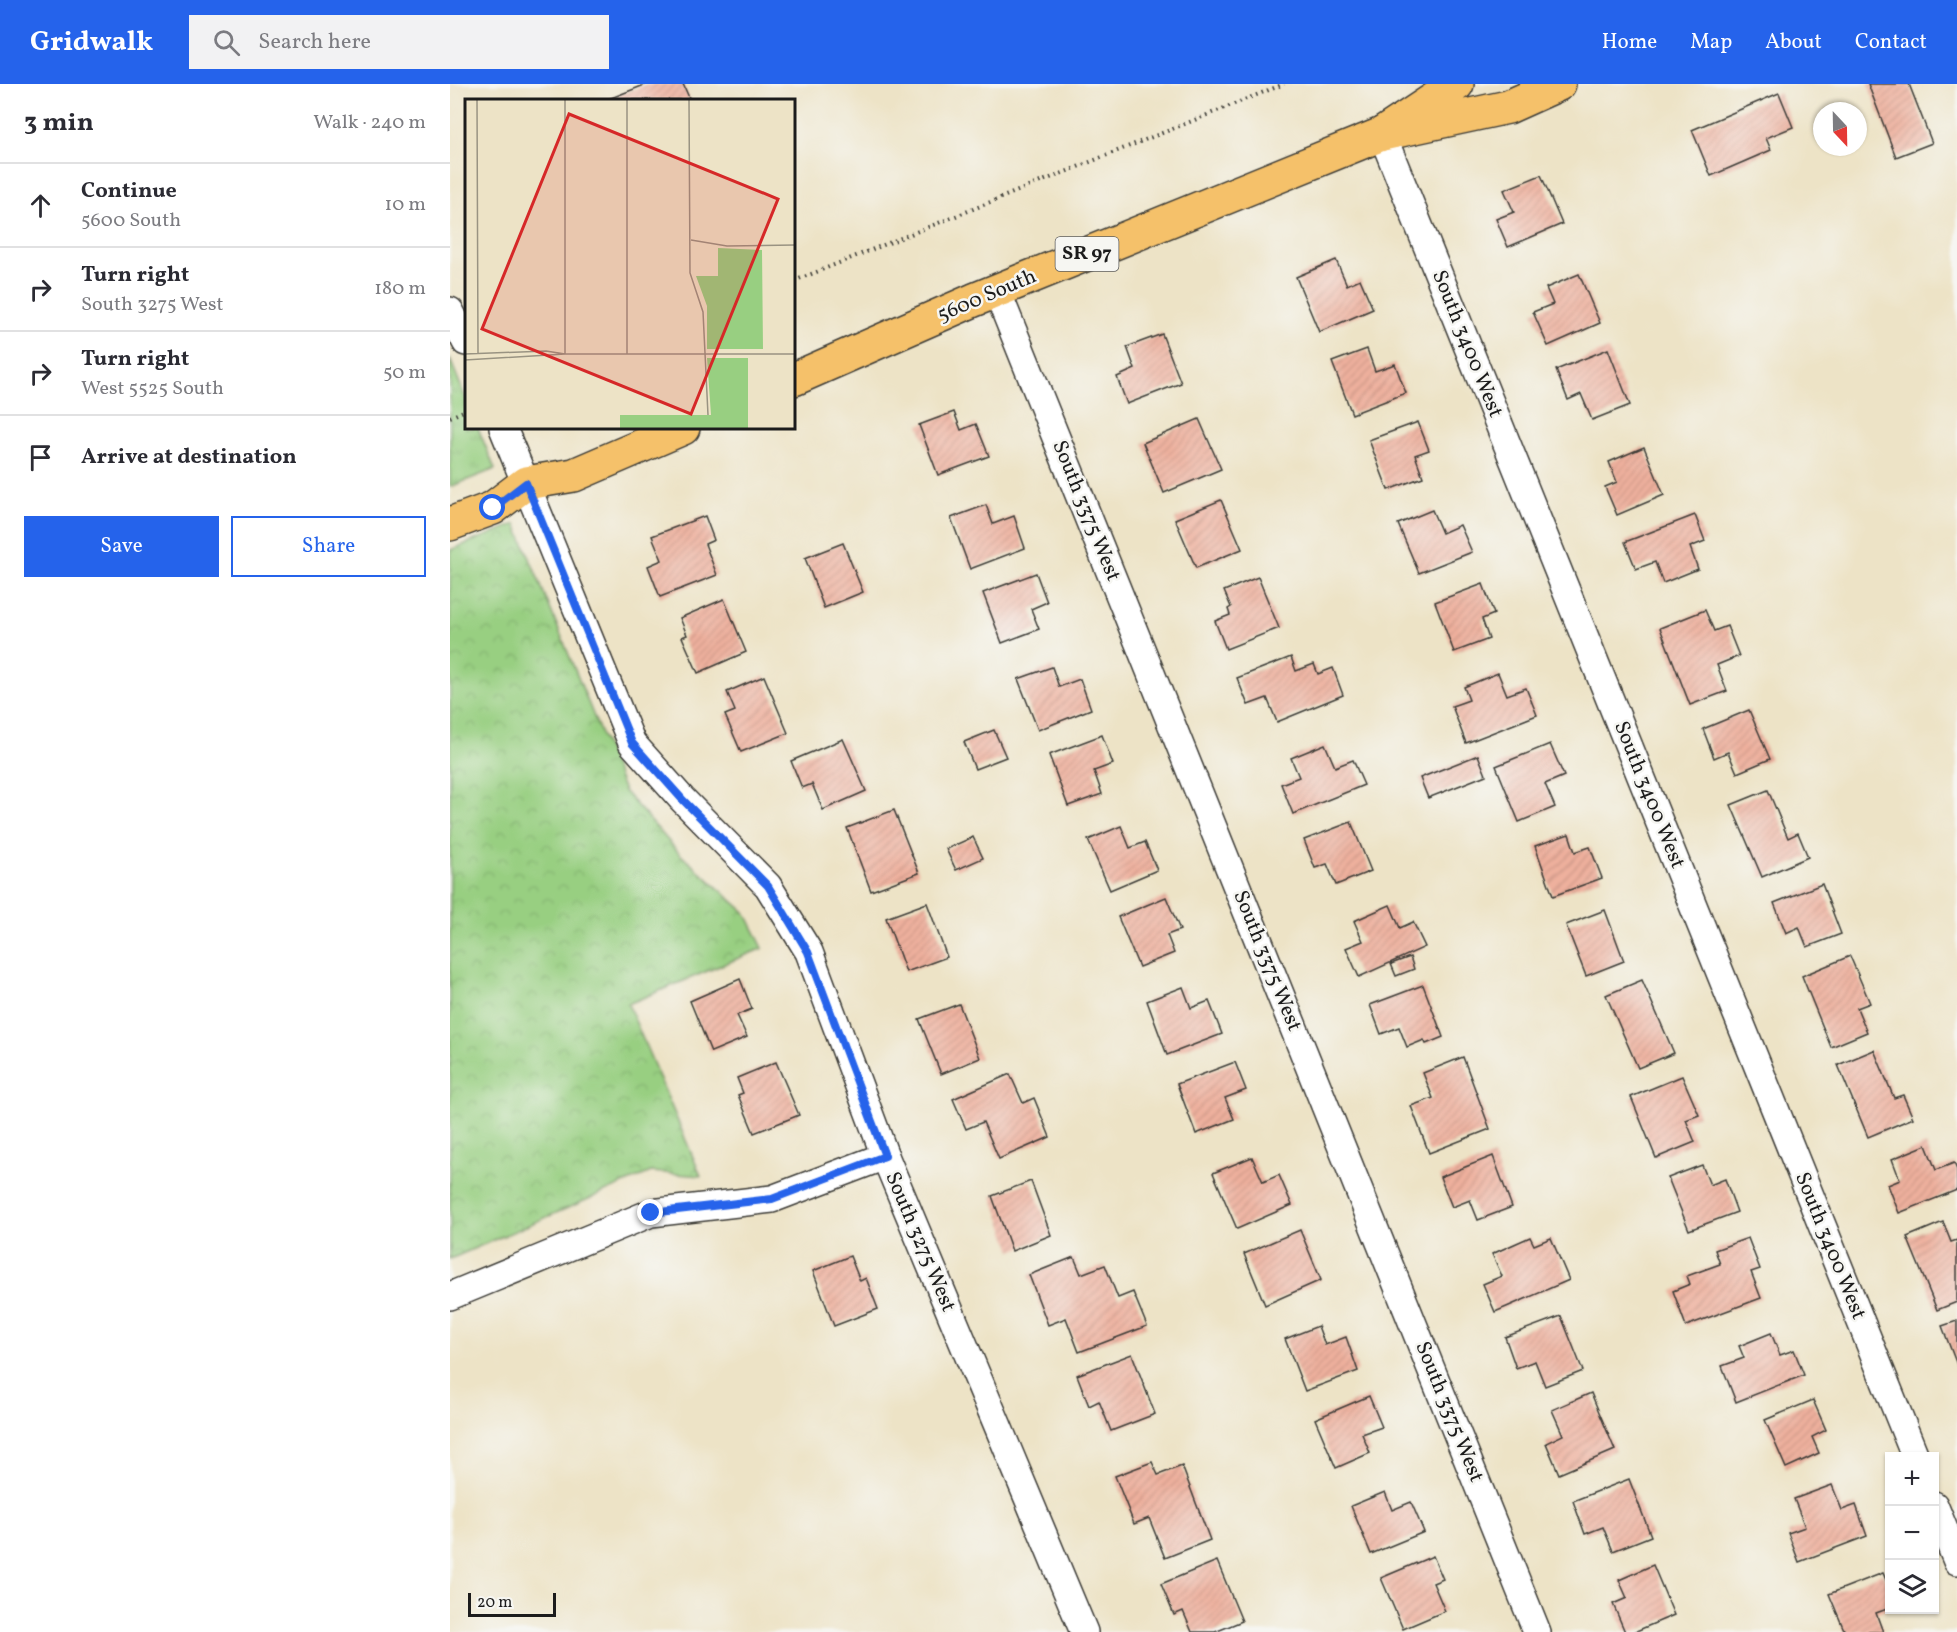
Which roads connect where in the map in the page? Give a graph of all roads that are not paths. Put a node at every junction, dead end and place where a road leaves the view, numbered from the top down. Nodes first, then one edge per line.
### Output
1 (1456, 84) edge
2 (1559, 84) edge
3 (1382, 134) junction
4 (997, 291) junction
5 (450, 311) edge
6 (465, 340) edge
7 (795, 379) edge
8 (503, 429) edge
9 (681, 429) edge
10 (526, 483) junction
11 (450, 524) edge
12 (885, 1156) junction
13 (450, 1296) edge
14 (1913, 1452) edge
15 (1935, 1506) edge
16 (1957, 1561) edge
17 (1084, 1632) edge
18 (1537, 1632) edge

1 - 3 main road, 5600 South / SR 97
2 - 3 main road, 5600 South / SR 97
3 - 4 main road, 5600 South / SR 97
3 - 14 street, South 3400 West
4 - 7 main road, 5600 South / SR 97
4 - 18 street, South 3375 West
5 - 6 street
8 - 10 street, South 3275 West
9 - 10 main road
10 - 11 main road
10 - 12 street, South 3275 West
12 - 13 street
12 - 17 street, South 3275 West
15 - 16 street

